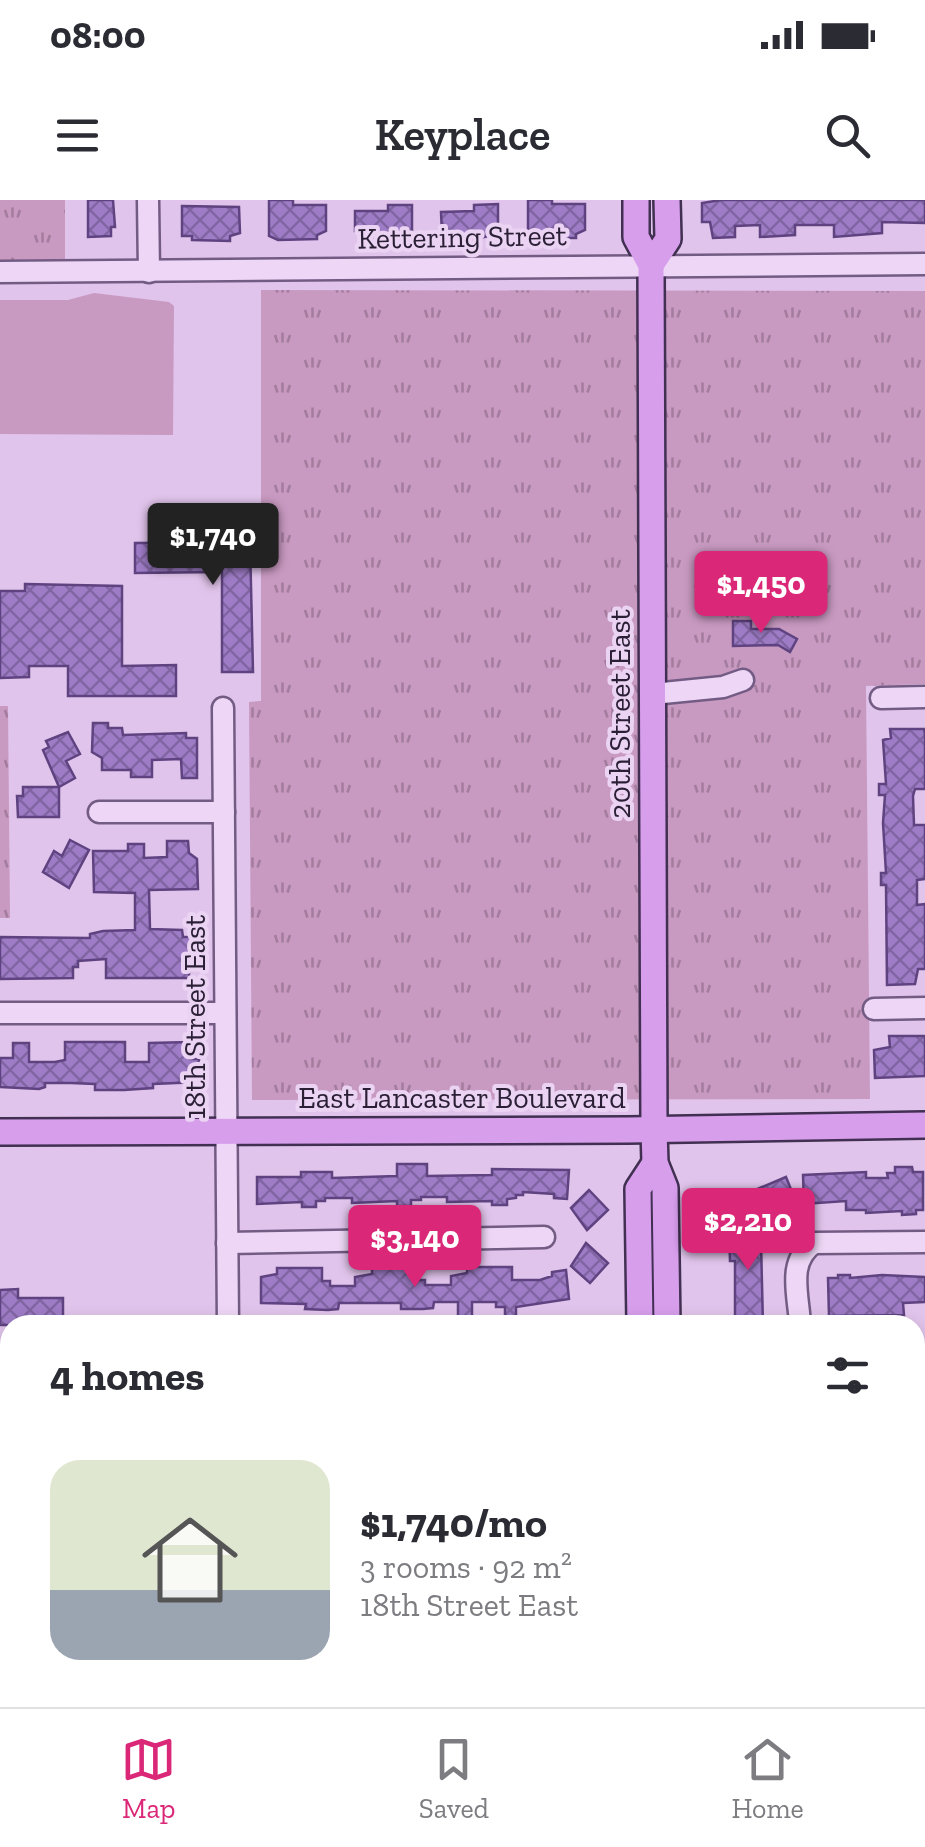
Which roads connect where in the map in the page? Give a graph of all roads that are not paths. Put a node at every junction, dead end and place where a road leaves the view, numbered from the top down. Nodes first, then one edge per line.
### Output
1 (148, 200) edge
2 (636, 200) edge
3 (667, 200) edge
4 (925, 264) edge
5 (652, 265) junction
6 (0, 272) edge
7 (149, 272) junction
8 (742, 680) dead end
9 (653, 694) junction
10 (925, 697) edge
11 (880, 698) dead end
12 (223, 708) dead end
13 (99, 812) dead end
14 (224, 812) junction
15 (925, 1008) edge
16 (874, 1009) dead end
17 (226, 1013) junction
18 (0, 1014) edge
19 (925, 1125) edge
20 (226, 1130) junction
21 (654, 1130) junction
22 (0, 1132) edge
23 (655, 1162) junction
24 (544, 1237) dead end
25 (925, 1242) edge
26 (227, 1243) junction
27 (228, 1315) edge
28 (640, 1315) edge
29 (667, 1315) edge
30 (799, 1315) edge

1 - 7 street
2 - 5 main road, 20th Street East
3 - 5 main road, 20th Street East
4 - 5 street, Kettering Street
5 - 7 street, Kettering Street
5 - 9 main road, 20th Street East
6 - 7 street, Kettering Street
8 - 9 street
9 - 21 main road, 20th Street East
10 - 11 street
12 - 14 street, 18th Street East
13 - 14 street
14 - 17 street, 18th Street East
15 - 16 street
17 - 18 street
17 - 20 street, 18th Street East
19 - 21 main road, East Lancaster Boulevard
20 - 21 main road, East Lancaster Boulevard
20 - 22 main road, East Lancaster Boulevard
20 - 26 street, 18th Street East
21 - 23 main road, 20th Street East
23 - 28 main road, 20th Street East
23 - 29 main road, 20th Street East
24 - 26 street
25 - 30 street
26 - 27 street, 18th Street East

